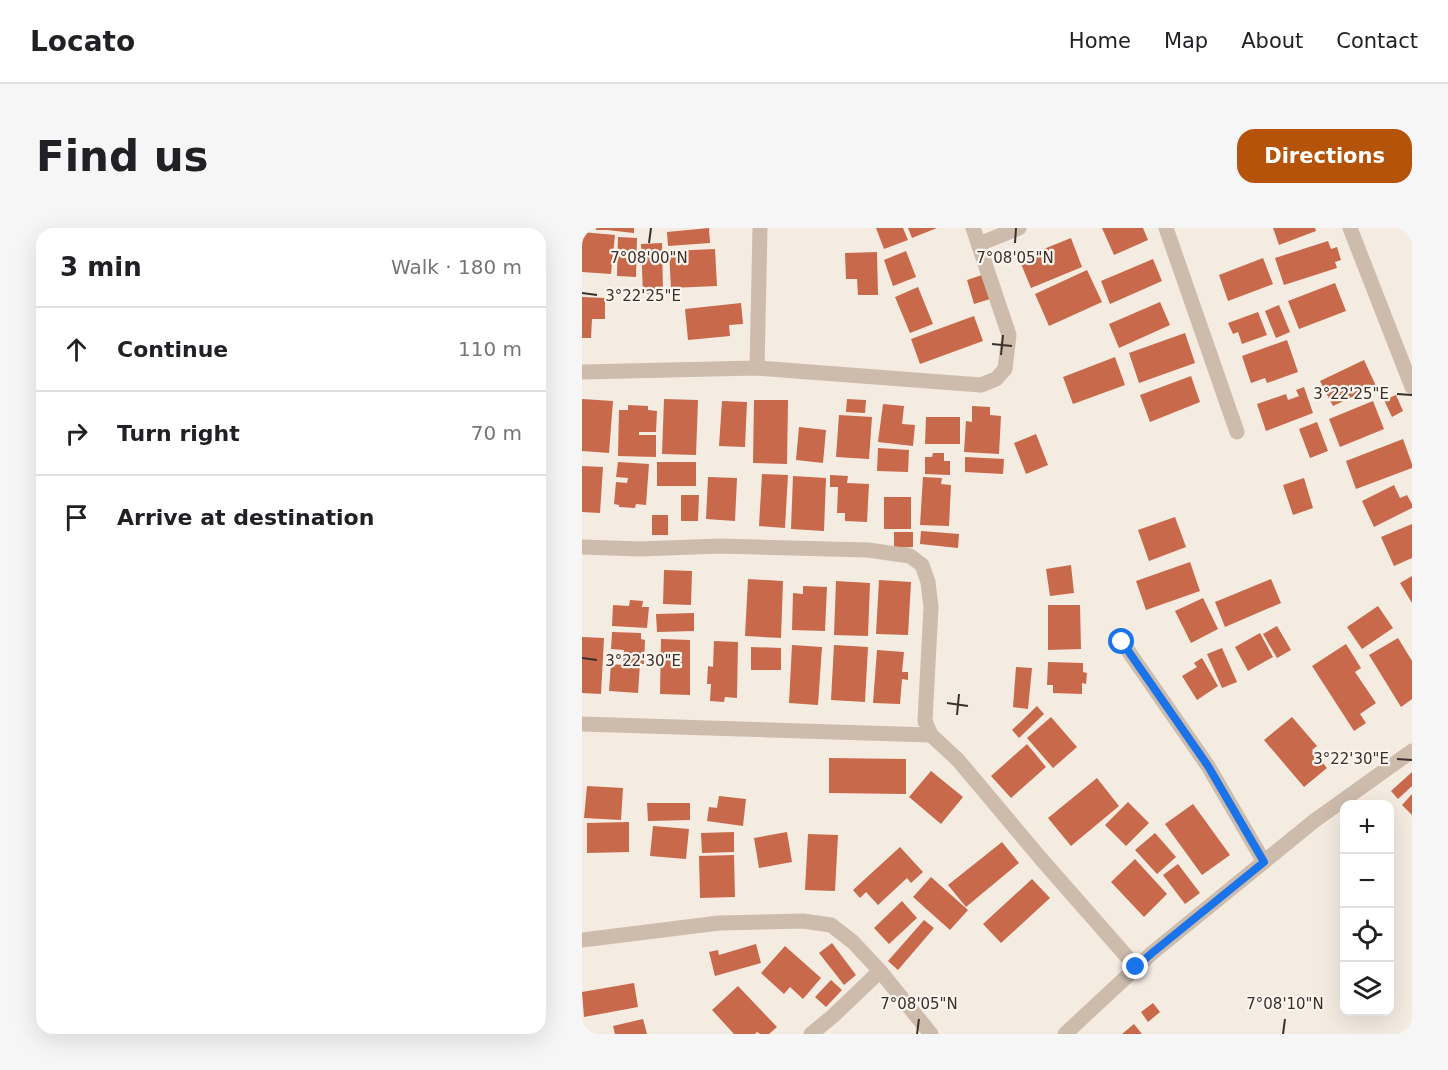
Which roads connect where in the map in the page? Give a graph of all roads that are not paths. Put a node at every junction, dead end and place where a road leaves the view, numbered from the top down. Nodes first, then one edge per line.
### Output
1 (760, 228) edge
2 (973, 228) edge
3 (1019, 228) edge
4 (1166, 228) edge
5 (1350, 228) edge
6 (979, 244) junction
7 (757, 368) junction
8 (582, 372) edge
9 (1412, 387) edge
10 (1237, 432) dead end
11 (582, 547) edge
12 (1122, 642) dead end
13 (582, 724) edge
14 (931, 735) junction
15 (1412, 751) edge
16 (1264, 862) junction
17 (582, 940) edge
18 (1136, 967) junction
19 (880, 971) junction
20 (811, 1034) edge
21 (931, 1034) edge
22 (1065, 1034) edge

1 - 7 street
2 - 6 street
3 - 6 street
4 - 10 street
5 - 9 street
6 - 7 street
7 - 8 street
11 - 14 street
12 - 16 street
13 - 14 street
14 - 18 street
15 - 16 street
16 - 18 street
17 - 19 street
18 - 22 street
19 - 20 street
19 - 21 street

